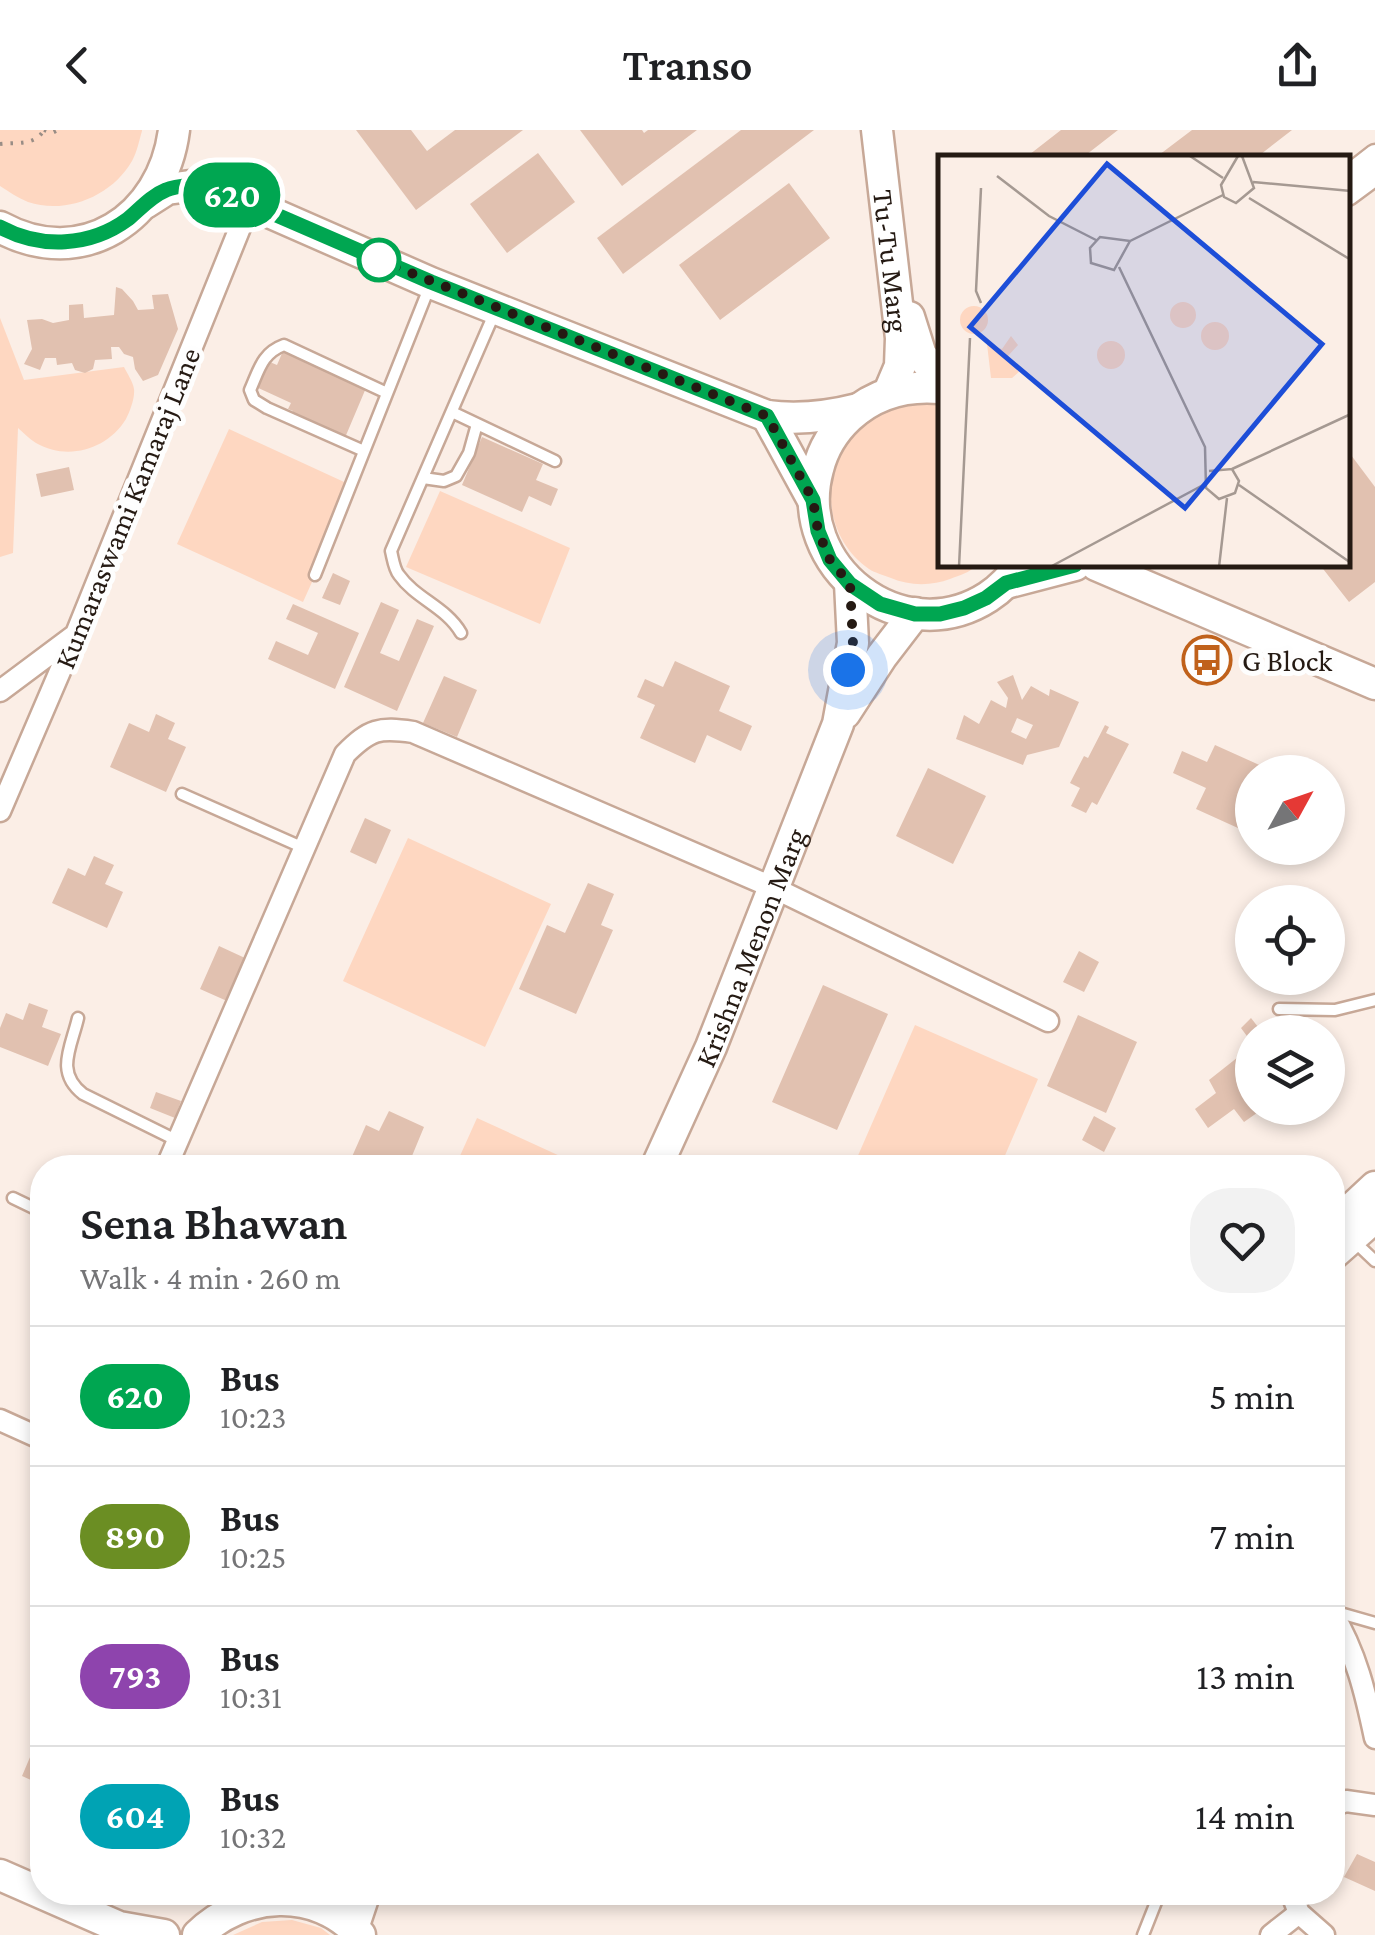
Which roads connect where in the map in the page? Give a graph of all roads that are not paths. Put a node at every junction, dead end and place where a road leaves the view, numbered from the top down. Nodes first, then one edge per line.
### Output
1 (877, 130) edge
2 (886, 130) edge
3 (173, 136) edge
4 (1375, 155) edge
5 (1350, 174) edge
6 (1375, 175) edge
7 (205, 184) junction
8 (1350, 194) edge
9 (145, 203) junction
10 (250, 203) junction
11 (0, 227) edge
12 (431, 282) junction
13 (496, 308) junction
14 (938, 376) edge
15 (938, 388) edge
16 (388, 392) junction
17 (890, 392) junction
18 (858, 409) junction
19 (452, 412) junction
20 (767, 416) junction
21 (477, 424) junction
22 (364, 452) junction
23 (555, 461) dead end
24 (423, 478) junction
25 (813, 500) junction
26 (1054, 568) edge
27 (1103, 568) edge
28 (1013, 574) edge
29 (315, 575) dead end
30 (850, 584) junction
31 (915, 614) junction
32 (76, 634) junction
33 (461, 634) dead end
34 (1375, 684) edge
35 (0, 692) edge
36 (838, 724) junction
37 (182, 794) dead end
38 (0, 811) edge
39 (304, 848) junction
40 (772, 887) junction
41 (1375, 1000) edge
42 (1278, 1009) dead end
43 (78, 1018) dead end
44 (1048, 1022) dead end
45 (178, 1141) junction
46 (172, 1155) edge
47 (662, 1155) edge
48 (1375, 1187) edge
49 (13, 1198) dead end
50 (30, 1206) edge
51 (1375, 1218) edge
52 (1345, 1231) edge
53 (1345, 1236) edge
54 (1345, 1244) edge
55 (1375, 1261) edge
56 (0, 1420) edge
57 (30, 1434) edge
58 (1345, 1616) edge
59 (1375, 1624) edge
60 (1345, 1635) edge
61 (1375, 1738) edge
62 (1345, 1801) edge
63 (1375, 1805) edge
64 (0, 1875) edge
65 (30, 1888) edge
66 (0, 1894) edge
67 (70, 1905) edge
68 (242, 1905) edge
69 (315, 1905) edge
70 (362, 1905) edge
71 (1155, 1905) edge
72 (1296, 1905) edge
73 (1299, 1913) junction
74 (357, 1931) edge
75 (199, 1934) edge
76 (90, 1935) edge
77 (164, 1935) edge
78 (181, 1935) edge
79 (1143, 1935) edge
80 (1271, 1935) edge
81 (1324, 1935) edge

1 - 17 main road, Tu-Tu Marg
2 - 14 main road, Tu-Tu Marg
3 - 7 main road
3 - 9 main road
4 - 5 street
6 - 8 street
7 - 9 main road
7 - 10 main road
9 - 11 main road
10 - 12 main road
10 - 32 street, Kumaraswami Kamaraj Lane
12 - 13 main road
12 - 16 lane
13 - 19 lane
13 - 20 main road
15 - 17 main road
16 - 22 lane
16 - 22 lane
17 - 18 main road
18 - 20 main road
18 - 25 main road
19 - 21 lane
19 - 24 lane
20 - 25 main road
21 - 23 lane
21 - 24 lane
22 - 29 lane
24 - 33 lane
25 - 30 main road
26 - 28 main road
27 - 34 main road
28 - 31 main road
30 - 31 main road
30 - 36 main road, Krishna Menon Marg
31 - 36 main road, Krishna Menon Marg
32 - 35 street
32 - 38 street, Kumaraswami Kamaraj Lane
36 - 40 main road, Krishna Menon Marg
37 - 39 lane
39 - 40 street
39 - 45 street
40 - 44 street
40 - 47 main road, Krishna Menon Marg
41 - 42 lane
43 - 45 lane
45 - 46 street
48 - 52 main road
49 - 50 lane
51 - 53 main road
54 - 55 lane
56 - 57 street
58 - 59 lane
60 - 61 street
62 - 63 street
64 - 65 main road
66 - 76 main road
67 - 77 main road
68 - 75 main road
69 - 74 main road
70 - 74 main road
71 - 79 lane
72 - 73 street
73 - 80 street
73 - 81 street
75 - 78 main road

